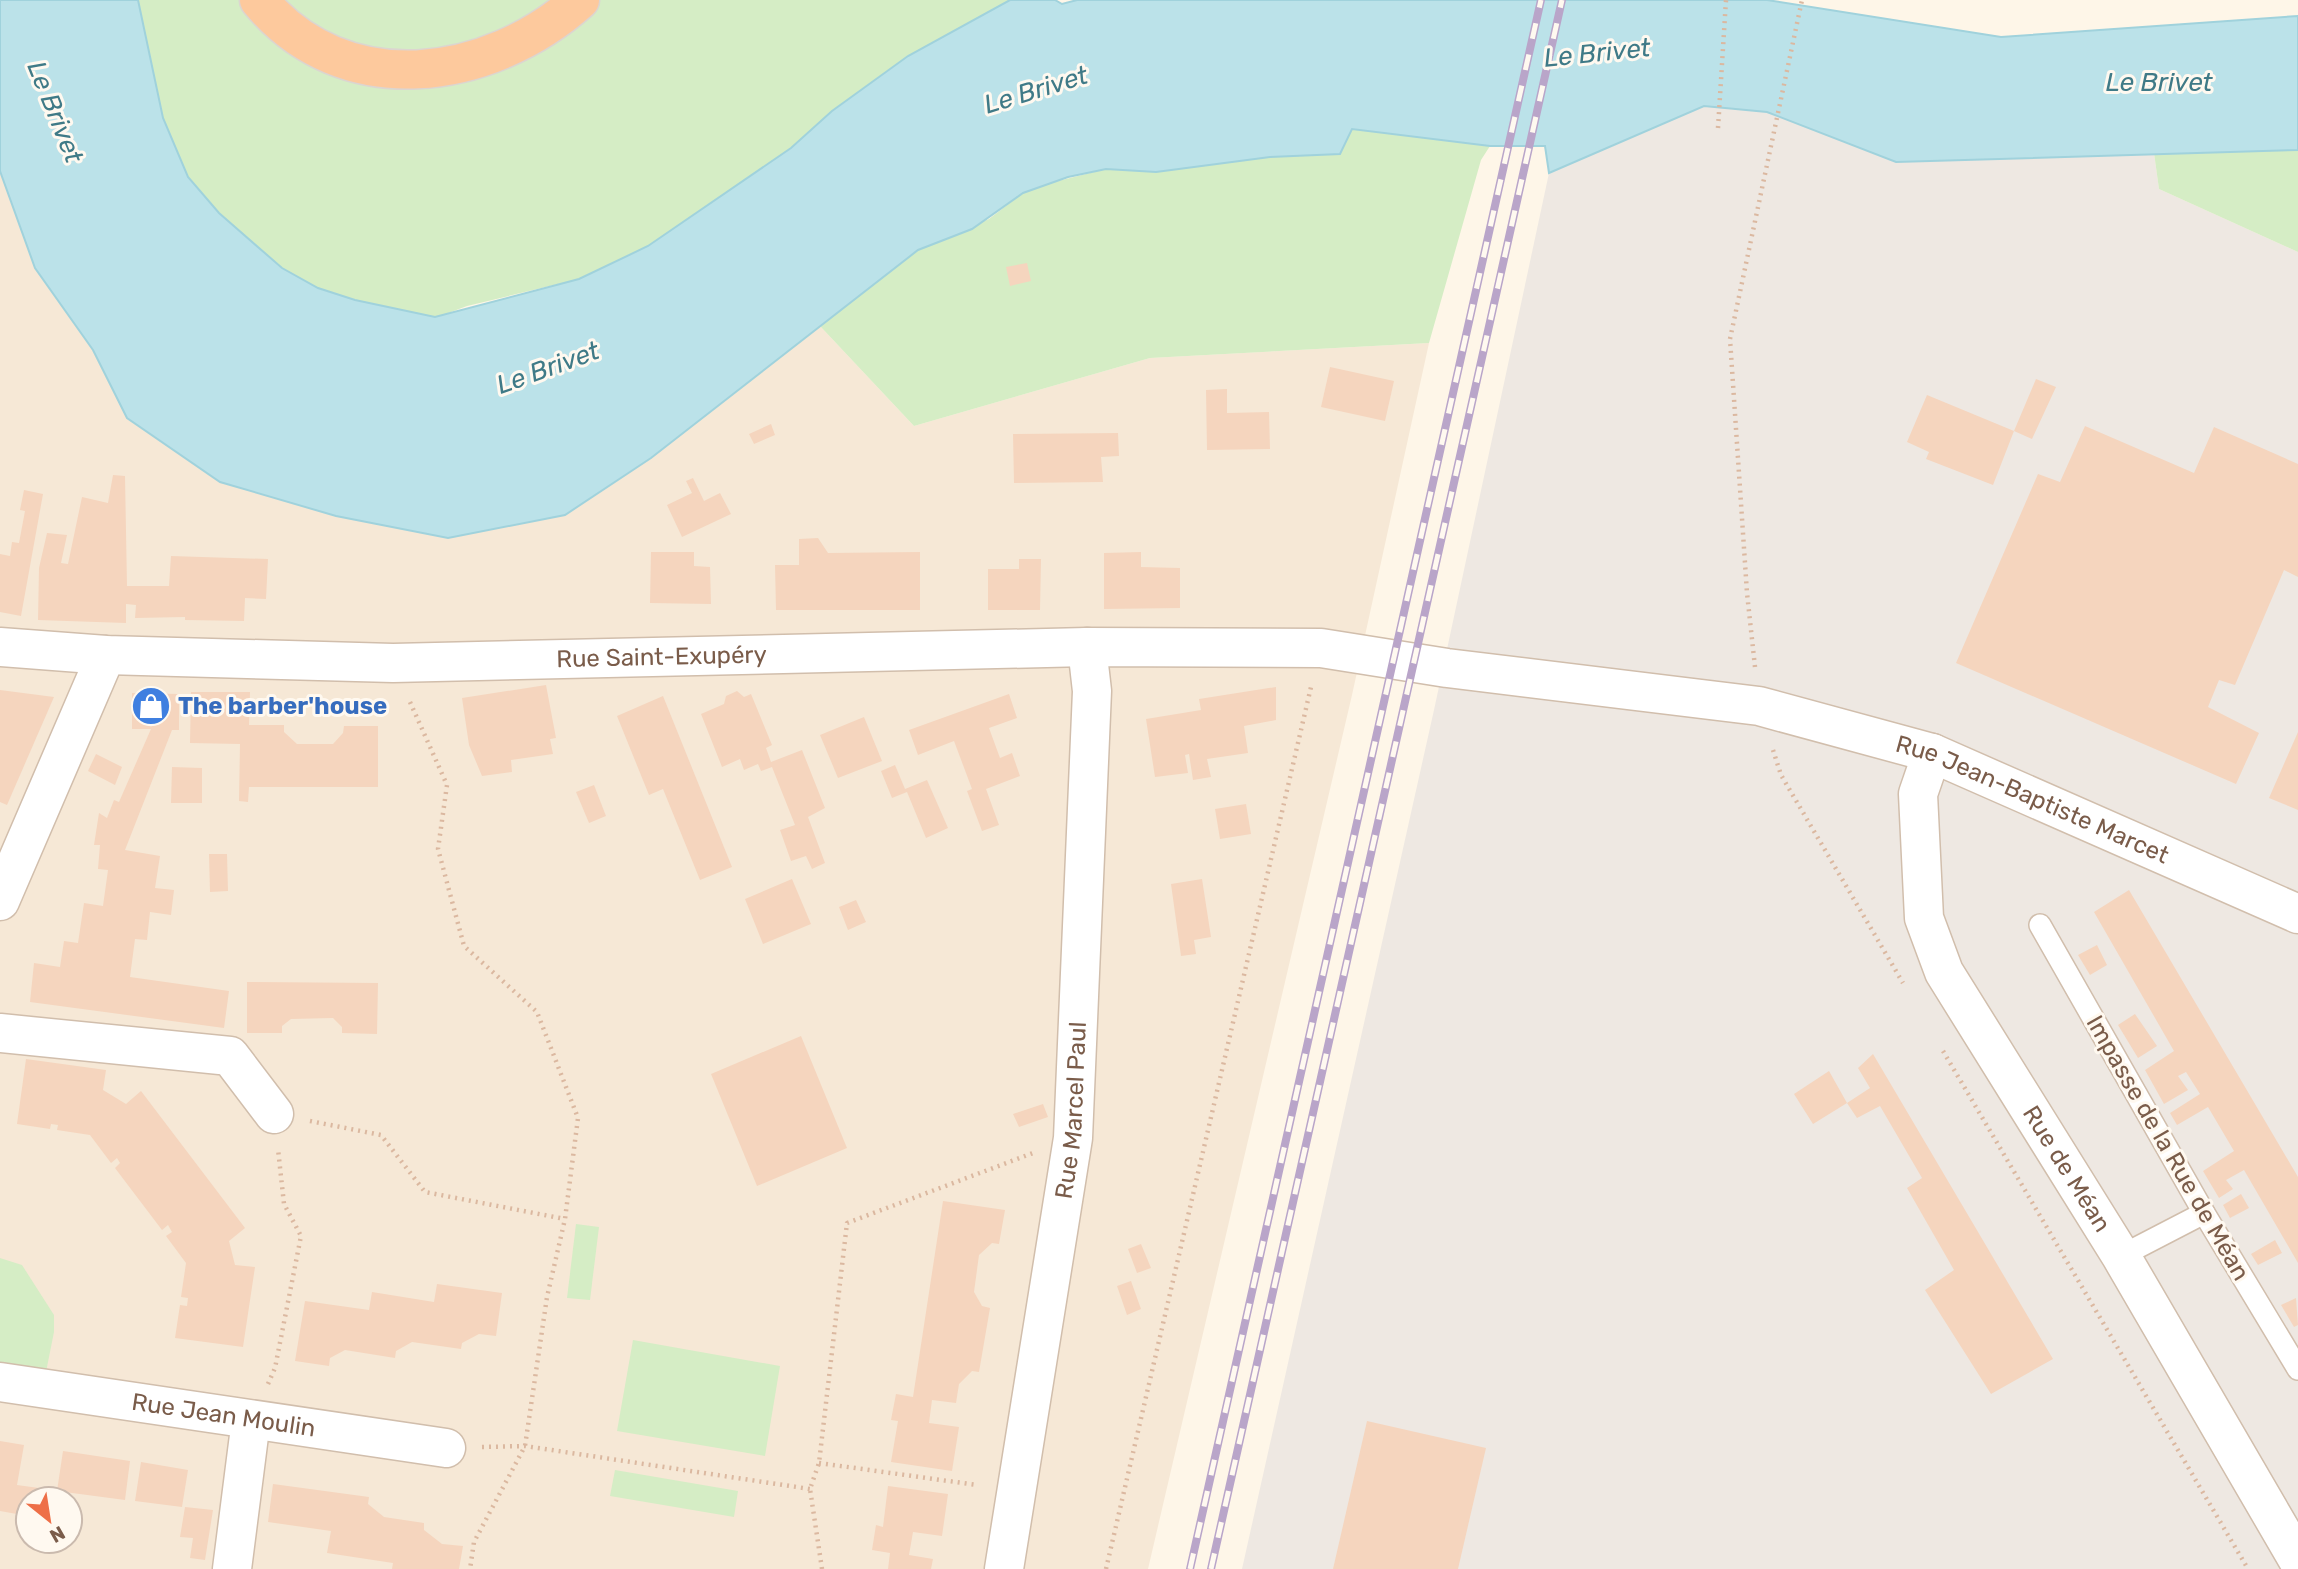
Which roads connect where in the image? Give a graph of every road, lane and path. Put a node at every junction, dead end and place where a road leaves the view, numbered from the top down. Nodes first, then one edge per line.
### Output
1 (259, 0) edge
2 (580, 0) edge
3 (1726, 0) edge
4 (1801, 0) edge
5 (1718, 128) dead end
6 (0, 647) edge
7 (1087, 647) junction
8 (1321, 648) junction
9 (106, 655) junction
10 (393, 663) junction
11 (1759, 706) junction
12 (1932, 753) junction
13 (0, 901) edge
14 (2298, 914) edge
15 (2040, 925) dead end
16 (1908, 991) dead end
17 (0, 1032) edge
18 (1937, 1039) dead end
19 (274, 1114) junction
20 (1073, 1138) junction
21 (2204, 1213) junction
22 (565, 1219) junction
23 (2121, 1256) junction
24 (2298, 1369) edge
25 (0, 1382) edge
26 (251, 1420) junction
27 (526, 1446) junction
28 (446, 1448) joint
29 (819, 1463) junction
30 (810, 1489) junction
31 (1017, 1491) junction
32 (2298, 1560) edge
33 (232, 1569) edge
34 (470, 1569) edge
35 (822, 1569) edge
36 (1004, 1569) edge
37 (1106, 1569) edge
38 (2248, 1569) edge

1 - 2 highway
3 - 5 path
4 - 11 path
6 - 9 street, Rue Saint-Exupéry
7 - 8 street, Rue Saint-Exupéry
7 - 10 street, Rue Saint-Exupéry
7 - 20 street, Rue Marcel Paul
8 - 11 street, Rue Jean-Baptiste Marcet
8 - 37 path
9 - 10 street, Rue Saint-Exupéry
9 - 13 street
10 - 22 path
11 - 12 street, Rue Jean-Baptiste Marcet
11 - 16 path
12 - 14 street, Rue Jean-Baptiste Marcet
12 - 23 street, Rue de Méan
15 - 21 lane, Impasse de la Rue de Méan
17 - 19 street
18 - 38 path
19 - 22 path
19 - 26 path
20 - 29 path
20 - 31 street, Rue Marcel Paul
21 - 23 lane
21 - 24 lane, Impasse de la Rue de Méan
22 - 27 path
23 - 32 street, Rue de Méan
25 - 26 street, Rue Jean Moulin
26 - 28 street, Rue Jean Moulin
26 - 33 street
27 - 28 path
27 - 30 path
27 - 34 path
29 - 30 path
29 - 31 path
30 - 35 path
31 - 36 street, Rue Marcel Paul

